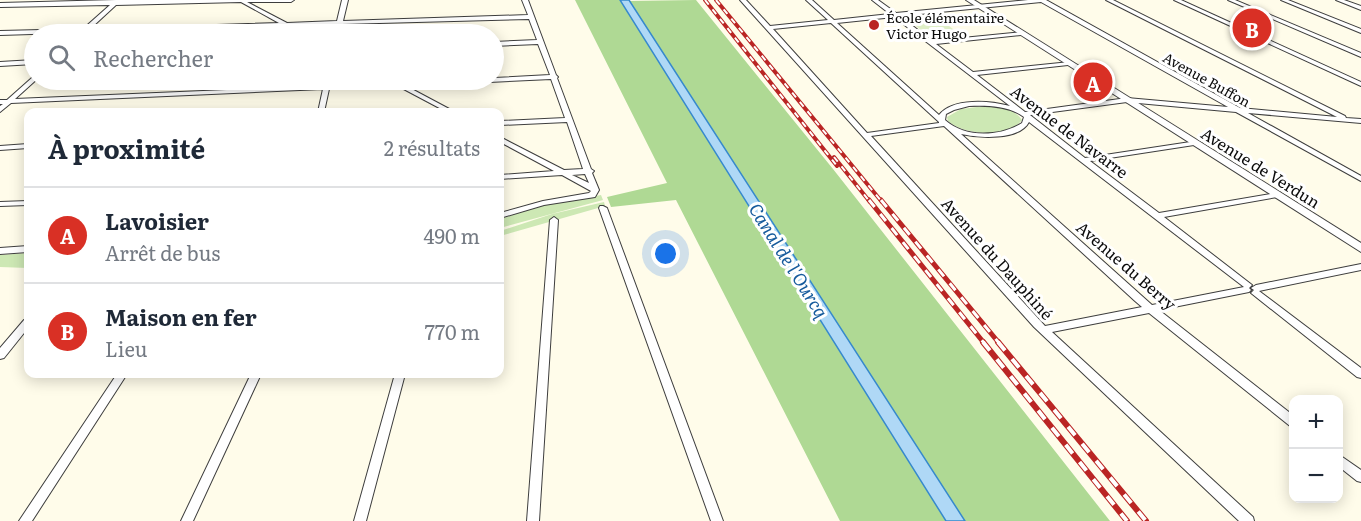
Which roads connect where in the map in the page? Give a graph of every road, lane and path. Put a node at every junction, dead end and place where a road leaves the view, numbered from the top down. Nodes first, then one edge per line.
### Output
1 (241, 0) edge
2 (291, 0) edge
3 (345, 0) edge
4 (525, 0) edge
5 (743, 0) edge
6 (809, 0) edge
7 (875, 0) edge
8 (969, 0) edge
9 (1042, 0) edge
10 (1109, 0) edge
11 (1177, 0) edge
12 (1231, 0) edge
13 (1284, 0) edge
14 (1339, 0) edge
15 (116, 2) edge
16 (0, 5) edge
17 (980, 6) junction
18 (1361, 8) edge
19 (895, 15) junction
20 (531, 17) junction
21 (833, 21) junction
22 (340, 23) junction
23 (92, 24) edge
24 (283, 24) edge
25 (312, 24) edge
26 (769, 28) junction
27 (1361, 31) edge
28 (0, 33) edge
29 (24, 33) edge
30 (1021, 33) junction
31 (541, 42) junction
32 (932, 43) junction
33 (504, 44) edge
34 (1361, 55) edge
35 (24, 63) edge
36 (1068, 63) junction
37 (0, 64) edge
38 (972, 74) junction
39 (555, 77) junction
40 (504, 79) edge
41 (1361, 84) edge
42 (24, 88) edge
43 (210, 90) edge
44 (326, 90) edge
45 (409, 90) edge
46 (1127, 100) junction
47 (0, 102) edge
48 (9, 102) junction
49 (322, 108) edge
50 (443, 108) edge
51 (0, 110) edge
52 (1238, 110) junction
53 (1023, 114) junction
54 (570, 120) junction
55 (1348, 120) junction
56 (1361, 121) edge
57 (504, 123) edge
58 (945, 124) junction
59 (1361, 126) edge
60 (866, 135) junction
61 (504, 141) edge
62 (1194, 143) junction
63 (24, 146) edge
64 (0, 148) edge
65 (1084, 160) junction
66 (590, 171) junction
67 (563, 174) junction
68 (504, 177) edge
69 (1361, 178) edge
70 (596, 190) junction
71 (1277, 195) junction
72 (24, 203) edge
73 (0, 204) edge
74 (603, 208) dead end
75 (504, 215) edge
76 (1158, 216) junction
77 (554, 220) dead end
78 (1361, 248) edge
79 (24, 249) edge
80 (0, 251) edge
81 (1361, 267) edge
82 (1251, 289) junction
83 (1151, 309) junction
84 (24, 327) edge
85 (1043, 330) junction
86 (0, 355) edge
87 (1361, 374) edge
88 (119, 378) edge
89 (254, 378) edge
90 (399, 378) edge
91 (1289, 420) edge
92 (1343, 463) edge
93 (1361, 477) edge
94 (25, 521) edge
95 (187, 521) edge
96 (360, 521) edge
97 (532, 521) edge
98 (714, 521) edge
99 (1248, 521) edge

1 - 2 street
1 - 15 street
1 - 24 street
3 - 22 street
4 - 20 street
5 - 26 street, Avenue du Dauphiné
6 - 21 street, Avenue du Berry
7 - 19 street, Avenue de Navarre
8 - 17 street, Avenue de Verdun
9 - 17 street
9 - 52 street, Avenue Buffon
10 - 55 street
11 - 41 street
12 - 34 street
13 - 27 street
14 - 18 street
15 - 16 street
15 - 23 street
17 - 19 street
17 - 30 street, Avenue de Verdun
19 - 21 street
19 - 32 street, Avenue de Navarre
20 - 22 street
20 - 31 street
21 - 26 street
21 - 58 street, Avenue du Berry
22 - 25 street
26 - 60 street, Avenue du Dauphiné
28 - 29 street
30 - 32 street
30 - 36 street, Avenue de Verdun
31 - 33 street
31 - 39 street
32 - 38 street, Avenue de Navarre
35 - 37 street
36 - 38 street
36 - 46 street, Avenue de Verdun
38 - 53 street, Avenue de Navarre
39 - 40 street
39 - 54 street
42 - 48 street
43 - 48 street
44 - 49 street
45 - 50 street
46 - 52 street
46 - 53 street
46 - 62 street, Avenue de Verdun
47 - 48 street
48 - 51 street
52 - 55 street
52 - 69 street, Avenue Buffon
53 - 58 street
53 - 58 street
53 - 65 street, Avenue de Navarre
54 - 57 street
54 - 66 street
55 - 56 street
55 - 59 street
58 - 60 street
58 - 83 street, Avenue du Berry
60 - 85 street, Avenue du Dauphiné
61 - 67 street
62 - 65 street
62 - 71 street, Avenue de Verdun
63 - 64 street
65 - 76 street, Avenue de Navarre
66 - 67 street
66 - 70 street
67 - 68 street
67 - 70 street
70 - 75 street
71 - 76 street
71 - 78 street, Avenue de Verdun
72 - 73 street
74 - 98 street
76 - 82 street, Avenue de Navarre
77 - 97 street
79 - 80 street
81 - 82 street
82 - 83 street
82 - 87 street, Avenue de Navarre
83 - 85 street
83 - 91 street, Avenue du Berry
84 - 86 street
85 - 99 street, Avenue du Dauphiné
88 - 94 street
89 - 95 street
90 - 96 street
92 - 93 street

